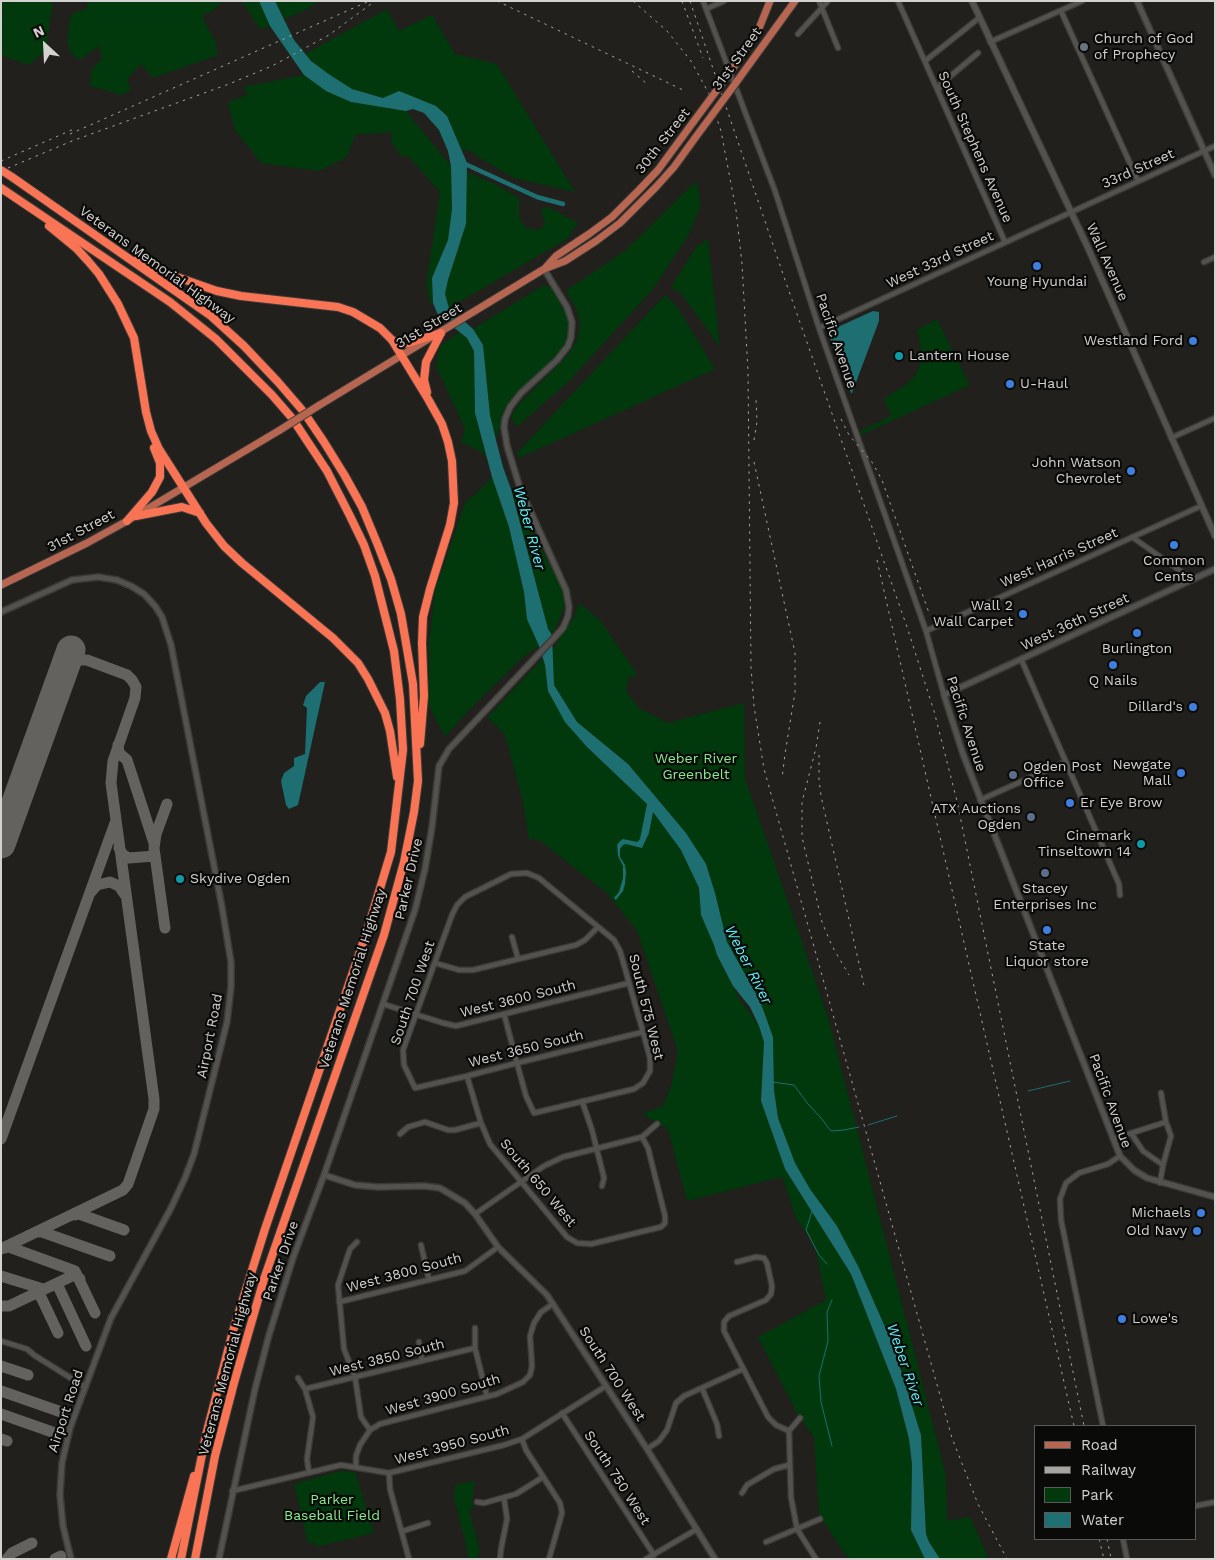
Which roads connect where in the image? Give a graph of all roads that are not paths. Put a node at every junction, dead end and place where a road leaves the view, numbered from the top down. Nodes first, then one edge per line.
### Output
1 (703, 1) edge
2 (724, 1) edge
3 (770, 1) edge
4 (796, 1) edge
5 (819, 1) edge
6 (828, 1) edge
7 (898, 1) edge
8 (972, 1) edge
9 (1082, 1) edge
10 (1137, 1) edge
11 (821, 7) junction
12 (706, 10) junction
13 (1061, 11) junction
14 (979, 18) junction
15 (798, 34) dead end
16 (990, 42) junction
17 (838, 48) dead end
18 (978, 53) dead end
19 (924, 61) junction
20 (938, 91) junction
21 (1215, 146) edge
22 (1204, 151) junction
23 (1, 170) edge
24 (1215, 175) edge
25 (1138, 181) junction
26 (1, 188) edge
27 (23, 203) junction
28 (1071, 212) junction
29 (1005, 242) junction
30 (123, 255) junction
31 (1215, 258) edge
32 (1204, 262) dead end
33 (544, 269) junction
34 (818, 328) junction
35 (441, 333) junction
36 (392, 340) junction
37 (402, 357) junction
38 (428, 399) junction
39 (146, 412) junction
40 (1215, 418) edge
41 (1171, 438) junction
42 (184, 489) junction
43 (1201, 506) junction
44 (200, 513) junction
45 (136, 516) junction
46 (127, 521) junction
47 (1215, 536) edge
48 (1132, 537) junction
49 (1215, 569) edge
50 (1192, 579) junction
51 (1, 585) edge
52 (1, 612) edge
53 (926, 631) junction
54 (1021, 659) junction
55 (944, 695) junction
56 (1065, 762) junction
57 (418, 781) junction
58 (398, 786) junction
59 (980, 800) junction
60 (527, 873) joint
61 (1120, 895) dead end
62 (598, 927) junction
63 (512, 937) dead end
64 (518, 960) junction
65 (435, 963) junction
66 (629, 982) junction
67 (384, 1004) junction
68 (504, 1014) junction
69 (416, 1015) junction
70 (643, 1032) junction
71 (517, 1064) junction
72 (468, 1076) junction
73 (415, 1088) joint
74 (1161, 1093) dead end
75 (582, 1101) junction
76 (1166, 1122) junction
77 (480, 1123) junction
78 (657, 1124) dead end
79 (1132, 1133) junction
80 (400, 1134) dead end
81 (642, 1137) junction
82 (1113, 1139) junction
83 (597, 1149) junction
84 (1120, 1156) junction
85 (1164, 1165) junction
86 (324, 1175) junction
87 (521, 1182) junction
88 (1160, 1183) junction
89 (602, 1186) dead end
90 (1215, 1197) edge
91 (475, 1214) junction
92 (357, 1242) dead end
93 (420, 1245) dead end
94 (498, 1247) junction
95 (737, 1262) dead end
96 (430, 1280) junction
97 (339, 1302) junction
98 (552, 1304) junction
99 (476, 1328) dead end
100 (1, 1341) edge
101 (419, 1342) dead end
102 (474, 1348) junction
103 (422, 1361) junction
104 (743, 1369) junction
105 (355, 1377) junction
106 (298, 1378) dead end
107 (606, 1386) junction
108 (85, 1387) junction
109 (702, 1388) junction
110 (305, 1389) junction
111 (487, 1396) junction
112 (562, 1413) junction
113 (800, 1418) dead end
114 (1103, 1425) edge
115 (370, 1430) junction
116 (789, 1431) junction
117 (719, 1436) dead end
118 (522, 1439) junction
119 (647, 1449) junction
120 (201, 1457) junction
121 (789, 1465) junction
122 (356, 1467) junction
123 (309, 1473) junction
124 (389, 1473) junction
125 (543, 1477) junction
126 (232, 1491) junction
127 (742, 1493) dead end
128 (504, 1498) junction
129 (478, 1502) dead end
130 (1215, 1502) edge
131 (1196, 1506) edge
132 (820, 1519) dead end
133 (428, 1523) dead end
134 (696, 1529) junction
135 (797, 1529) junction
136 (403, 1531) junction
137 (1123, 1540) edge
138 (766, 1542) dead end
139 (654, 1555) junction
140 (71, 1559) edge
141 (171, 1559) edge
142 (181, 1559) edge
143 (195, 1559) edge
144 (219, 1559) edge
145 (409, 1559) edge
146 (500, 1559) edge
147 (549, 1559) edge
148 (646, 1559) edge
149 (715, 1559) edge
150 (816, 1559) edge
151 (1127, 1559) edge

1 - 12 street, Pacific Avenue
2 - 12 street
3 - 33 main road, 30th Street, bridge
4 - 33 main road, 31st Street, bridge
5 - 11 street
6 - 11 street
7 - 19 street, South Stephens Avenue
8 - 14 main road, Wall Avenue
9 - 13 street
10 - 22 street
11 - 15 street
11 - 17 street
12 - 34 street, Pacific Avenue
13 - 16 street
13 - 25 street
14 - 16 main road, Wall Avenue
14 - 19 street
16 - 28 main road, Wall Avenue
18 - 20 street
19 - 20 street, South Stephens Avenue
20 - 29 street, South Stephens Avenue
21 - 22 street, 33rd Street
22 - 24 street
22 - 25 street, 33rd Street
23 - 30 highway, Veterans Memorial Highway, bridge
25 - 28 street, 33rd Street
26 - 27 highway, Veterans Memorial Highway
27 - 39 highway
27 - 58 highway, Veterans Memorial Highway
28 - 29 street, West 33rd Street
28 - 41 main road, Wall Avenue
29 - 34 street, West 33rd Street
30 - 36 highway
30 - 57 highway, Veterans Memorial Highway
31 - 32 street
33 - 35 main road, 31st Street
33 - 67 street, Parker Drive
34 - 53 street, Pacific Avenue
35 - 36 highway
35 - 37 main road, 31st Street
35 - 38 highway
36 - 37 highway
37 - 38 highway
37 - 42 main road, 31st Street, bridge
38 - 57 highway
39 - 42 highway
39 - 46 highway
40 - 41 street
41 - 43 main road, Wall Avenue
42 - 44 highway
42 - 45 main road, 31st Street
43 - 47 main road, Wall Avenue
43 - 48 street, West Harris Street
44 - 45 highway
44 - 58 highway
45 - 46 main road, 31st Street
46 - 51 main road, 31st Street
48 - 50 street
48 - 53 street, West Harris Street
49 - 50 street, West 36th Street
50 - 54 street, West 36th Street
52 - 108 street, Airport Road
53 - 55 street, Pacific Avenue
54 - 55 street, West 36th Street
54 - 56 street
55 - 59 street, Pacific Avenue
56 - 59 street
56 - 61 street
57 - 143 highway, Veterans Memorial Highway
58 - 120 highway, Veterans Memorial Highway
59 - 82 street, Pacific Avenue
60 - 62 street, South 575 West
60 - 65 street, South 700 West
62 - 64 street
62 - 66 street, South 575 West
63 - 64 street
64 - 65 street
65 - 69 street, South 700 West
66 - 68 street, West 3600 South
66 - 70 street, South 575 West
67 - 69 street, West 3600 South
67 - 86 street, Parker Drive
68 - 69 street, West 3600 South
68 - 71 street
69 - 73 street, South 700 West
70 - 71 street, West 3650 South
70 - 75 street, South 575 West
71 - 72 street, West 3650 South
71 - 75 street
72 - 73 street, West 3650 South
72 - 77 street, South 650 West
74 - 76 street
75 - 83 street
76 - 79 street
76 - 85 street
77 - 80 street
77 - 87 street, South 650 West
78 - 81 street
79 - 82 street
79 - 85 street
81 - 83 street
81 - 87 street, South 650 West
82 - 84 street, Pacific Avenue
83 - 87 street
83 - 89 street
84 - 88 street
84 - 114 street, Pacific Avenue
85 - 88 street
86 - 91 street, South 700 West
86 - 126 street, Parker Drive
87 - 91 street
88 - 90 street
91 - 94 street, South 700 West
92 - 97 street
93 - 96 street
94 - 96 street, West 3800 South
94 - 98 street, South 700 West
95 - 104 street
96 - 97 street, West 3800 South
97 - 105 street
98 - 107 street, South 700 West
98 - 111 street, West 3900 South
99 - 102 street
100 - 108 street
101 - 103 street
102 - 103 street, West 3850 South
102 - 111 street
103 - 105 street, West 3850 South
104 - 109 street
104 - 116 street
105 - 110 street, West 3850 South
105 - 115 street
106 - 110 street
107 - 112 street, West 3950 South
107 - 119 street, South 700 West
108 - 140 street, Airport Road
109 - 117 street
109 - 119 street
110 - 123 street
111 - 115 street, West 3900 South
112 - 118 street, West 3950 South
112 - 139 street, South 750 West
113 - 116 street
115 - 122 street
116 - 121 street
118 - 124 street, West 3950 South
118 - 125 street
119 - 134 street, South 700 West
120 - 141 highway
120 - 142 highway, Veterans Memorial Highway
121 - 127 street
121 - 135 street
122 - 123 street, West 3950 South
122 - 124 street, West 3950 South
123 - 126 street, West 3950 South
124 - 136 street
125 - 128 street
125 - 147 street
126 - 144 street, Parker Drive
128 - 129 street
128 - 146 street
130 - 131 street
132 - 135 street
133 - 136 street
134 - 139 street
134 - 149 street, South 700 West
135 - 138 street
135 - 150 street
136 - 145 street
137 - 151 street
139 - 148 street

